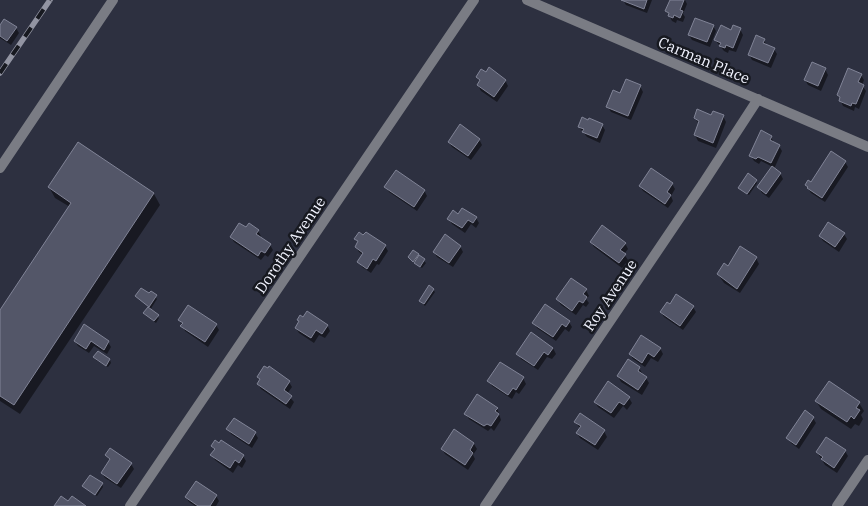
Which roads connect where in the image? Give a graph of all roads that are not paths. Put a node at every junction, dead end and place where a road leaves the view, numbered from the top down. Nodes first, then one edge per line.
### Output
1 (114, 0) edge
2 (474, 0) edge
3 (528, 0) edge
4 (758, 99) junction
5 (868, 147) edge
6 (0, 168) edge
7 (868, 460) edge
8 (130, 506) edge
9 (485, 506) edge
10 (837, 506) edge

1 - 6 street
2 - 8 street, Dorothy Avenue
3 - 4 street, Carman Place
4 - 5 street, Carman Place
4 - 9 street, Roy Avenue
7 - 10 street

